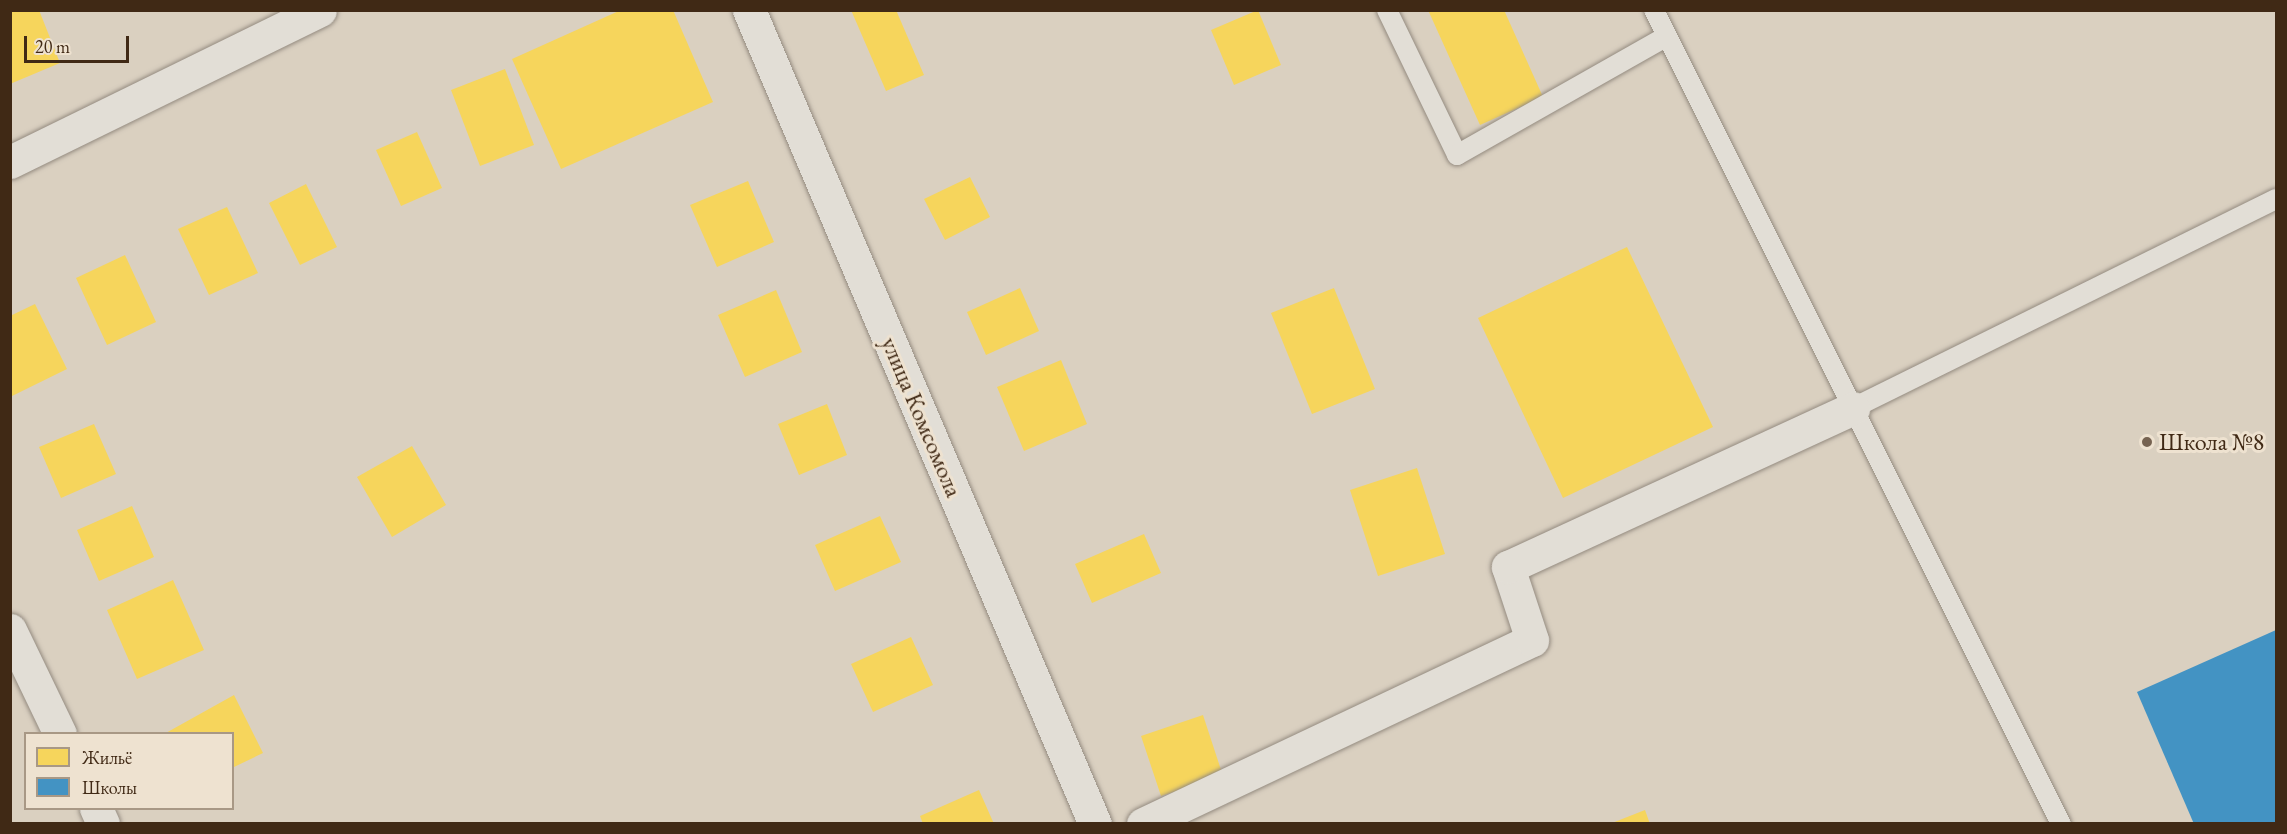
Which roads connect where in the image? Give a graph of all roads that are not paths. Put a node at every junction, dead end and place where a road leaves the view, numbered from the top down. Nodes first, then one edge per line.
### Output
1 (320, 10) edge
2 (749, 10) edge
3 (1388, 10) edge
4 (1654, 10) edge
5 (1667, 36) junction
6 (10, 162) edge
7 (2277, 199) edge
8 (1853, 408) junction
9 (10, 630) edge
10 (59, 732) edge
11 (97, 810) edge
12 (103, 824) edge
13 (1095, 824) edge
14 (1143, 824) edge
15 (2061, 824) edge

1 - 6 street
2 - 13 street, улица Комсомола
3 - 5 lane
4 - 5 lane
5 - 8 lane
7 - 8 lane
8 - 14 street
8 - 15 lane
9 - 10 street
11 - 12 street

